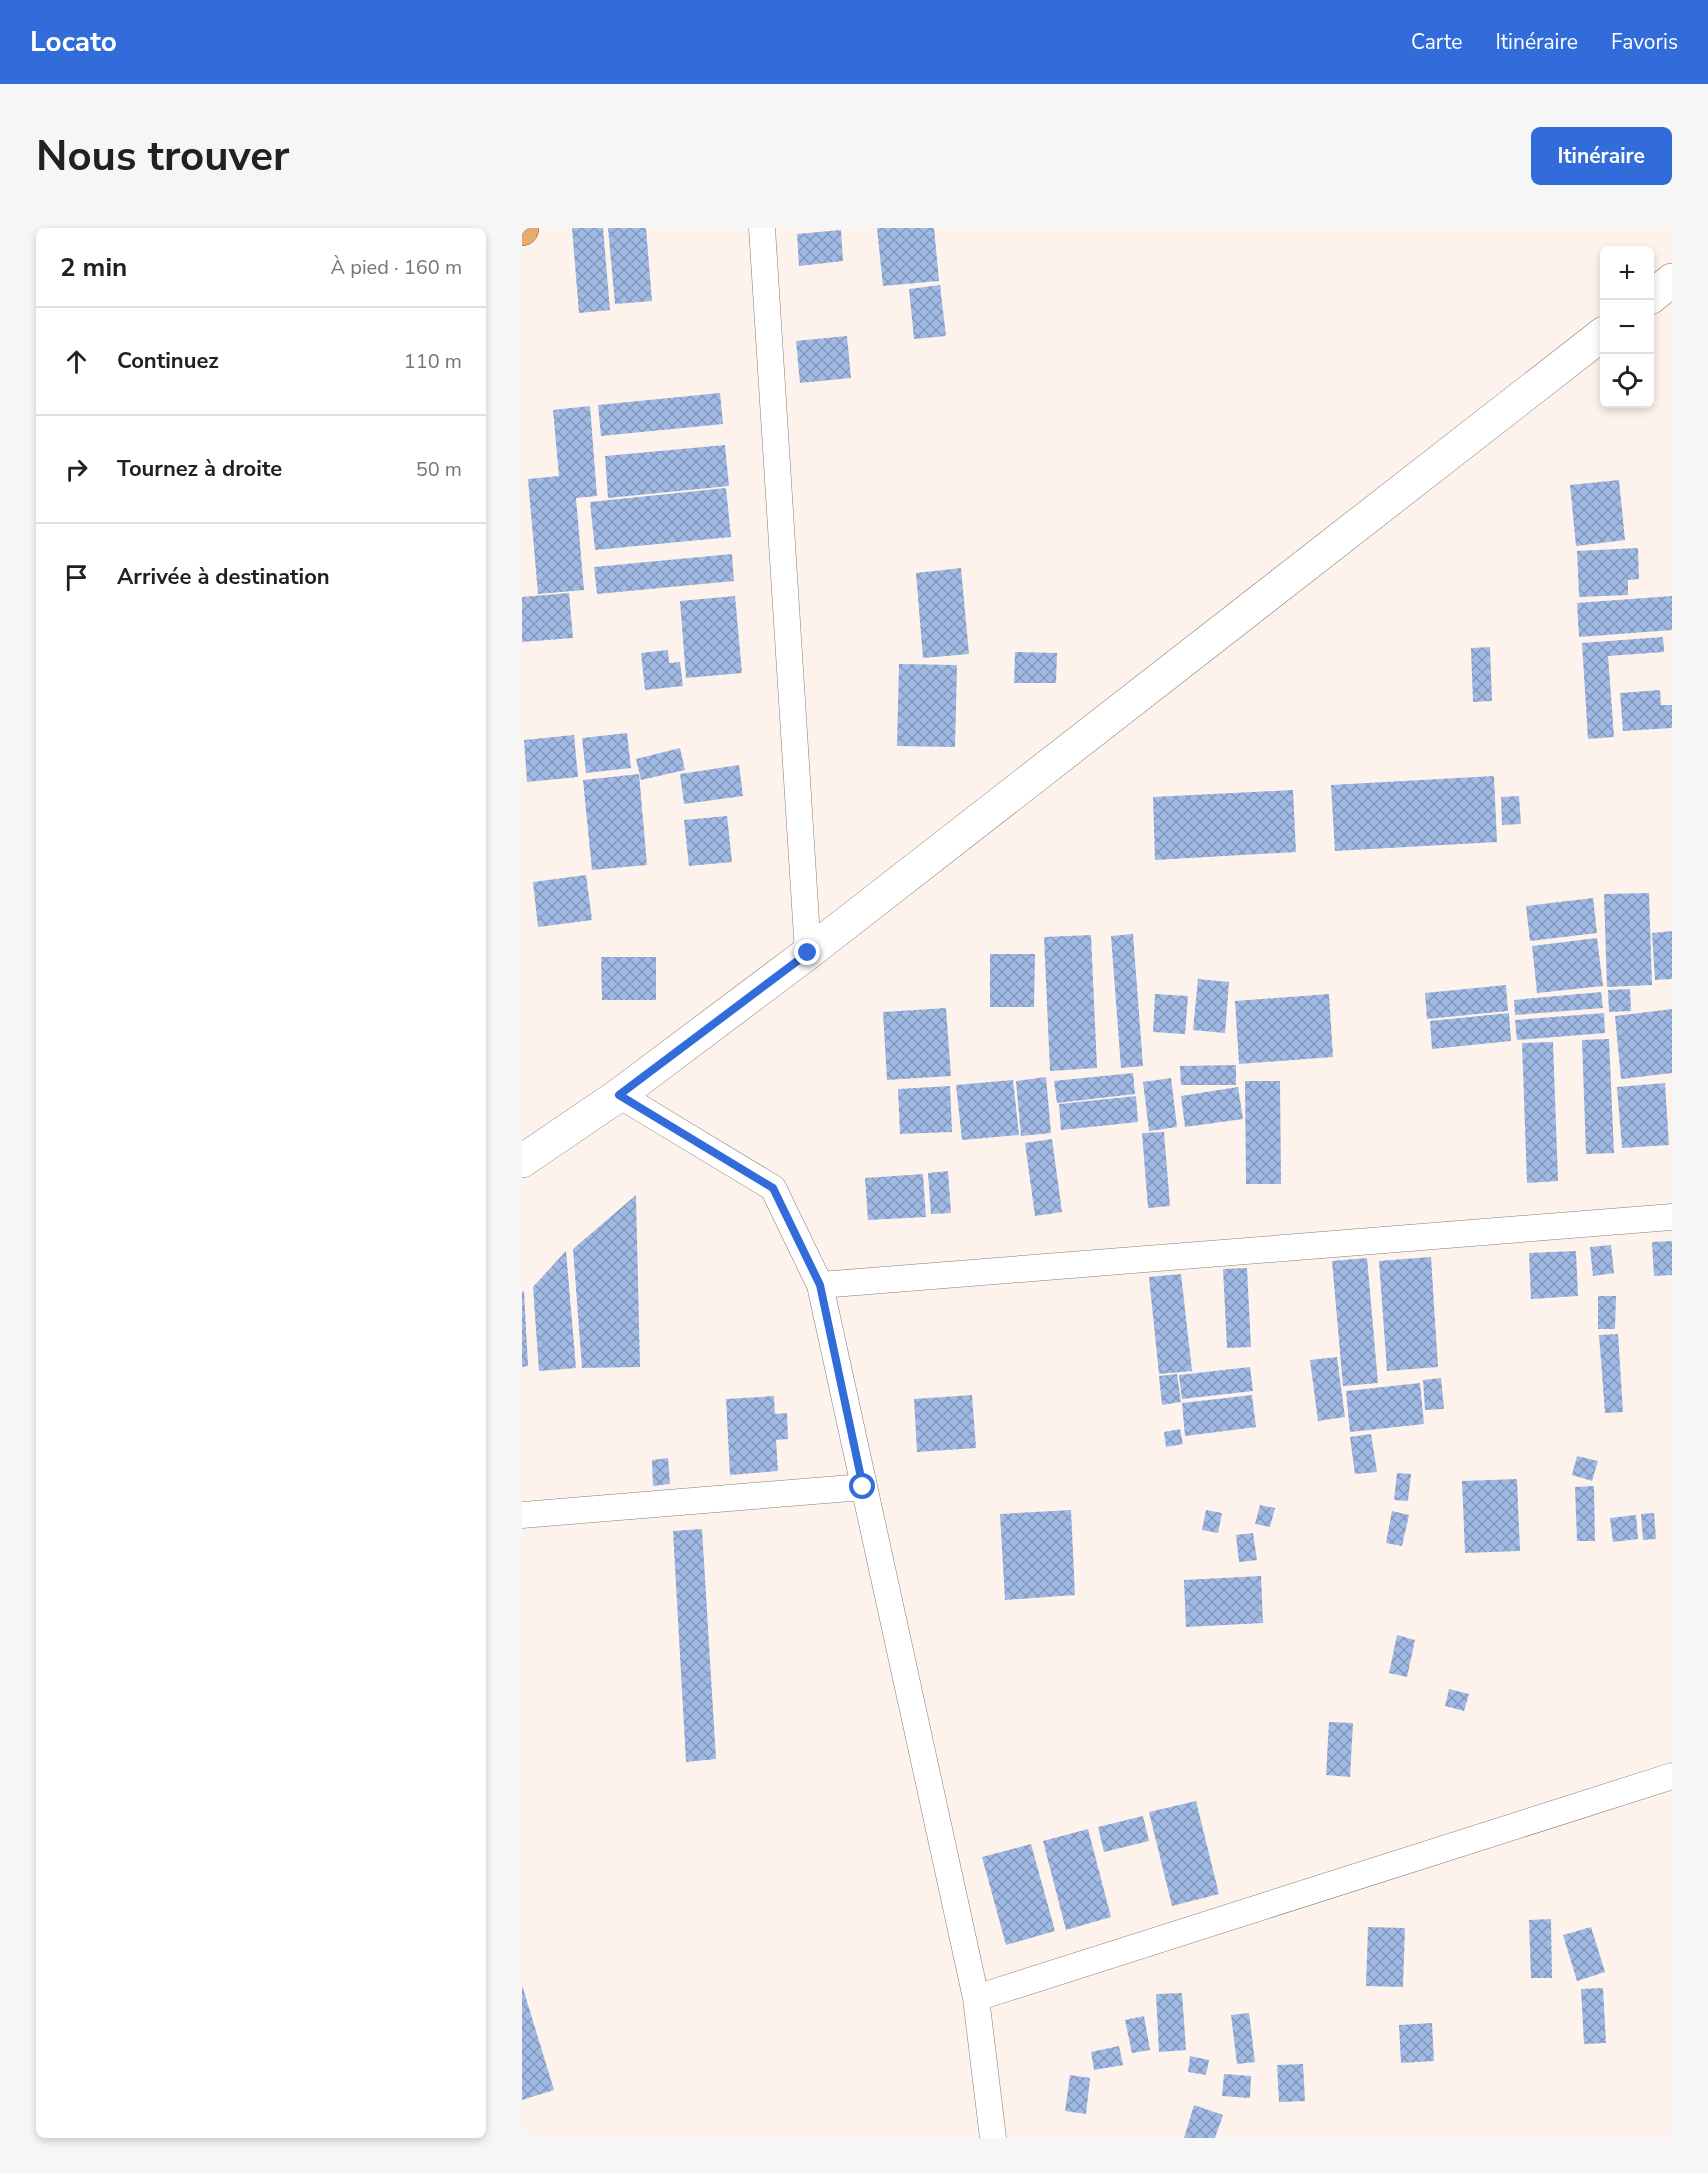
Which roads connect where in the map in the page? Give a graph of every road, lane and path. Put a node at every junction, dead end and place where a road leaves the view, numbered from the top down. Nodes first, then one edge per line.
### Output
1 (762, 228) edge
2 (1672, 280) edge
3 (1654, 295) edge
4 (1600, 337) edge
5 (808, 953) junction
6 (619, 1095) junction
7 (522, 1161) edge
8 (1672, 1217) edge
9 (820, 1285) junction
10 (863, 1487) junction
11 (522, 1515) edge
12 (1672, 1776) edge
13 (975, 1998) junction
14 (993, 2138) edge

1 - 5 street
2 - 3 street
4 - 5 street
5 - 6 street
6 - 7 street
6 - 9 street
8 - 9 street
9 - 10 street
10 - 11 street
10 - 13 street
12 - 13 street
13 - 14 street

